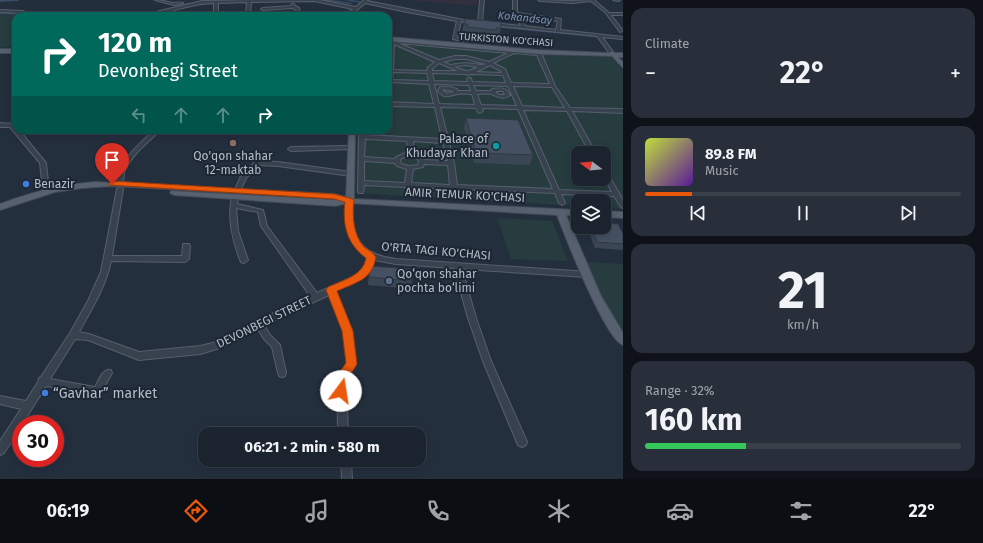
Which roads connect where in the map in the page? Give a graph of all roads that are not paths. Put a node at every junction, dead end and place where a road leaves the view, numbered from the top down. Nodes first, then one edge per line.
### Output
1 (157, 0) edge
2 (190, 0) edge
3 (292, 0) edge
4 (482, 0) edge
5 (515, 0) edge
6 (540, 0) edge
7 (592, 0) edge
8 (249, 2) junction
9 (365, 2) edge
10 (216, 3) junction
11 (177, 6) junction
12 (293, 8) junction
13 (355, 8) junction
14 (263, 9) dead end
15 (167, 10) joint
16 (0, 11) edge
17 (23, 12) dead end
18 (158, 12) edge
19 (216, 12) edge
20 (249, 12) edge
21 (298, 12) edge
22 (350, 12) edge
23 (517, 14) junction
24 (608, 14) junction
25 (623, 14) edge
26 (459, 23) junction
27 (480, 23) junction
28 (524, 28) junction
29 (558, 31) junction
30 (622, 31) edge
31 (599, 37) junction
32 (623, 38) edge
33 (392, 40) edge
34 (392, 40) edge
35 (392, 40) edge
36 (392, 41) edge
37 (465, 43) junction
38 (12, 52) edge
39 (514, 52) junction
40 (0, 53) edge
41 (613, 54) junction
42 (623, 54) edge
43 (463, 59) junction
44 (437, 61) junction
45 (491, 64) junction
46 (449, 66) junction
47 (623, 66) edge
48 (482, 67) junction
49 (392, 71) edge
50 (429, 72) junction
51 (443, 73) junction
52 (468, 74) junction
53 (492, 74) junction
54 (505, 74) junction
55 (392, 81) edge
56 (432, 82) junction
57 (470, 83) junction
58 (496, 84) junction
59 (509, 84) junction
60 (446, 85) junction
61 (553, 86) junction
62 (498, 90) junction
63 (456, 92) junction
64 (475, 92) junction
65 (492, 93) junction
66 (447, 95) junction
67 (502, 97) junction
68 (392, 104) edge
69 (437, 106) junction
70 (452, 106) junction
71 (506, 108) junction
72 (521, 108) junction
73 (480, 110) junction
74 (569, 110) junction
75 (623, 112) edge
76 (0, 125) edge
77 (12, 125) edge
78 (19, 134) edge
79 (153, 134) edge
80 (352, 134) edge
81 (362, 137) joint
82 (410, 139) junction
83 (446, 141) junction
84 (589, 146) edge
85 (351, 148) junction
86 (291, 150) dead end
87 (411, 154) junction
88 (361, 159) junction
89 (397, 161) junction
90 (422, 162) junction
91 (451, 163) junction
92 (410, 168) junction
93 (351, 174) junction
94 (362, 183) junction
95 (611, 185) edge
96 (408, 186) junction
97 (79, 187) junction
98 (120, 187) junction
99 (454, 188) junction
100 (46, 191) junction
101 (556, 191) junction
102 (361, 192) dead end
103 (616, 194) junction
104 (455, 197) dead end
105 (236, 198) junction
106 (350, 201) junction
107 (623, 206) edge
108 (0, 207) edge
109 (561, 208) junction
110 (571, 211) edge
111 (0, 214) edge
112 (611, 215) edge
113 (623, 216) edge
114 (186, 246) dead end
115 (371, 257) junction
116 (108, 258) junction
117 (244, 260) dead end
118 (457, 266) junction
119 (586, 274) junction
120 (331, 290) junction
121 (315, 297) junction
122 (259, 324) junction
123 (72, 335) junction
124 (623, 341) edge
125 (108, 373) dead end
126 (282, 373) dead end
127 (42, 381) junction
128 (0, 400) edge
129 (26, 406) junction
130 (343, 427) edge
131 (522, 442) dead end
132 (0, 450) edge
133 (346, 467) edge
134 (347, 479) edge

1 - 11 street
2 - 11 street
3 - 8 street
3 - 12 street
3 - 13 street
4 - 27 street
5 - 23 street
6 - 7 street
7 - 24 street
8 - 10 street
8 - 20 street
9 - 13 street
9 - 26 street
10 - 11 street
10 - 19 street
11 - 15 street
12 - 14 street
12 - 21 street
13 - 22 street
15 - 18 street
16 - 17 street
23 - 28 street
23 - 29 street
24 - 25 street
24 - 30 street
26 - 27 street
26 - 37 street
27 - 28 street
28 - 29 street
29 - 31 street
30 - 31 street
31 - 32 street
31 - 41 street
33 - 37 main road, TURKISTON KO'CHASI
34 - 41 main road, TURKISTON KO'CHASI
35 - 39 street
36 - 44 street
37 - 41 main road, TURKISTON KO'CHASI
38 - 40 main road
39 - 45 street
39 - 61 street
41 - 42 main road, TURKISTON KO'CHASI
41 - 47 main road
43 - 44 street
43 - 45 street
43 - 46 street
43 - 48 street
43 - 52 street
44 - 46 street
44 - 50 street
45 - 48 street
45 - 54 street
46 - 51 street
46 - 52 street
48 - 52 street
48 - 53 street
49 - 50 street
50 - 51 street
50 - 56 street
51 - 52 street
51 - 60 street
52 - 53 street
52 - 57 street
53 - 54 street
53 - 58 street
54 - 59 street
55 - 56 street
56 - 60 street
56 - 69 street
57 - 58 street
57 - 60 street
57 - 64 street
58 - 59 street
58 - 62 street
59 - 61 street
59 - 72 street
60 - 63 street
60 - 66 street
61 - 74 street
62 - 65 street
62 - 67 street
63 - 64 street
63 - 66 street
64 - 65 street
64 - 73 street
65 - 67 street
66 - 70 street
67 - 71 street
68 - 69 street
69 - 70 street
69 - 83 street
70 - 73 street
71 - 72 street
71 - 73 street
72 - 74 street
72 - 101 street
74 - 75 street
74 - 84 street
76 - 77 street
78 - 100 street
79 - 98 street
80 - 85 main road, O'RTA TAGI KO'CHASI
81 - 82 street
81 - 88 street
82 - 83 street
82 - 87 street
83 - 91 street
85 - 86 street
85 - 93 main road, O'RTA TAGI KO'CHASI
87 - 89 street
87 - 90 street
88 - 89 street
88 - 94 street
89 - 92 street
90 - 91 street
90 - 92 street
91 - 99 street
92 - 96 street
93 - 105 street
93 - 106 main road, O'RTA TAGI KO'CHASI
94 - 96 street
94 - 102 street
95 - 103 street
96 - 99 street
97 - 98 main road, AMIR TEMUR KO'CHASI
97 - 100 main road
97 - 111 main road
98 - 105 main road, AMIR TEMUR KO'CHASI
98 - 116 street
99 - 101 street
99 - 104 street
100 - 108 main road
101 - 103 street
101 - 109 street
103 - 107 street
105 - 106 main road, AMIR TEMUR KO'CHASI
105 - 117 street
105 - 121 street
106 - 109 main road, AMIR TEMUR KO'CHASI
106 - 115 street, O'RTA TAGI KO'CHASI
109 - 110 main road, AMIR TEMUR KO'CHASI
109 - 119 main road
112 - 113 main road
114 - 116 street
115 - 118 street, O'RTA TAGI KO'CHASI
115 - 120 street, DEVONBEGI STREET
116 - 123 street
118 - 119 street, O'RTA TAGI KO'CHASI
118 - 131 street
119 - 124 main road
120 - 121 street, DEVONBEGI STREET
120 - 130 street
121 - 122 street, DEVONBEGI STREET
122 - 123 street, DEVONBEGI STREET
122 - 126 street
123 - 127 street
125 - 127 street
127 - 129 street
128 - 129 street
129 - 132 street
133 - 134 street

